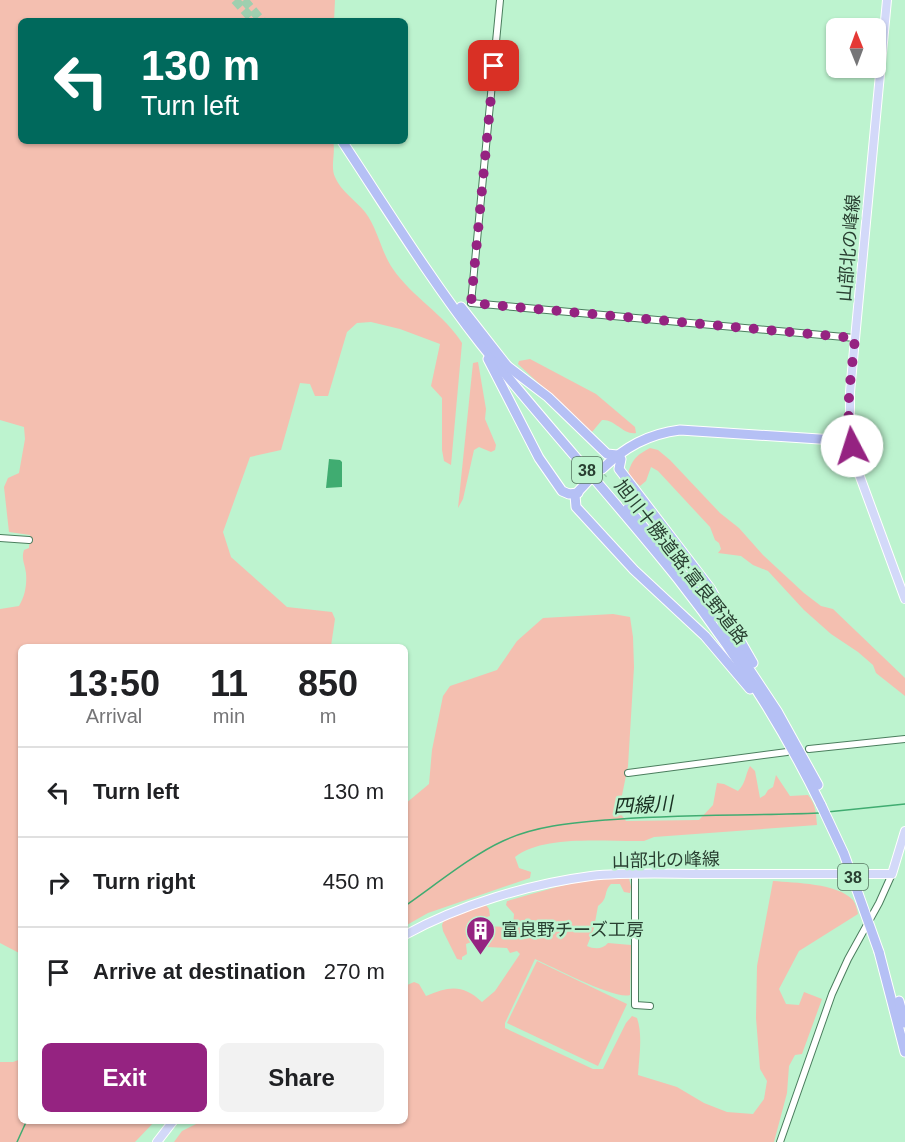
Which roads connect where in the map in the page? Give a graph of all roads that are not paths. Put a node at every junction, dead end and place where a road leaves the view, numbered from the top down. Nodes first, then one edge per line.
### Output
1 (500, 0) edge
2 (887, 0) edge
3 (344, 144) edge
4 (351, 144) edge
5 (855, 338) junction
6 (480, 342) junction
7 (506, 365) junction
8 (849, 422) junction
9 (832, 443) junction
10 (851, 443) junction
11 (619, 457) junction
12 (855, 459) junction
13 (603, 471) tunnel mouth
14 (591, 482) tunnel mouth
15 (575, 495) junction
16 (0, 538) edge
17 (29, 540) dead end
18 (905, 599) edge
19 (774, 712) junction
20 (905, 739) edge
21 (809, 749) dead end
22 (787, 752) dead end
23 (628, 773) dead end
24 (905, 831) edge
25 (635, 874) junction
26 (892, 874) junction
27 (408, 933) edge
28 (882, 951) junction
29 (650, 1006) dead end
30 (905, 1023) edge
31 (905, 1052) edge
32 (171, 1124) edge
33 (157, 1142) edge
34 (780, 1142) edge

1 - 5 street
2 - 5 main road, 山部北の峰線
3 - 6 highway, 旭川十勝道路;富良野道路 / 38
4 - 7 highway, 旭川十勝道路;富良野道路 / 38
5 - 8 main road, 山部北の峰線
6 - 15 highway, 38
6 - 19 highway, 旭川十勝道路;富良野道路 / 38
7 - 11 highway
7 - 19 highway, 旭川十勝道路;富良野道路 / 38
8 - 9 highway
8 - 10 main road, 山部北の峰線
9 - 10 highway
9 - 11 highway, 38
9 - 12 highway
10 - 12 main road, 山部北の峰線
11 - 13 highway, 38
11 - 19 highway
12 - 18 main road, 山部北の峰線
14 - 15 highway, 38
15 - 19 highway, 38
16 - 17 street
19 - 28 highway, 旭川十勝道路;富良野道路 / 38, bridge
20 - 21 street
22 - 23 street
24 - 26 main road
25 - 26 main road, 山部北の峰線
25 - 27 main road, 山部北の峰線
25 - 29 street
26 - 34 street
28 - 30 highway, 旭川十勝道路;富良野道路 / 38
28 - 31 highway, 旭川十勝道路;富良野道路 / 38
32 - 33 main road

